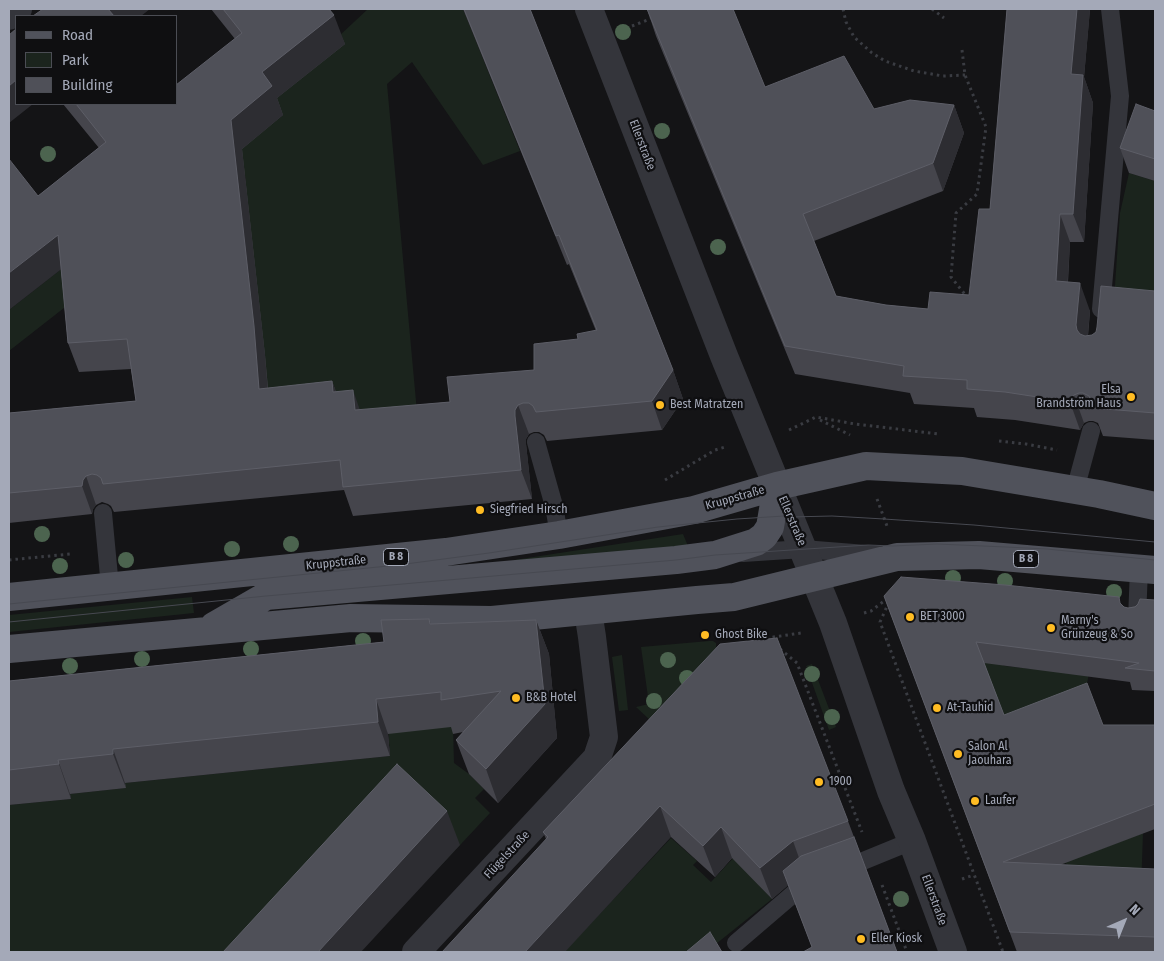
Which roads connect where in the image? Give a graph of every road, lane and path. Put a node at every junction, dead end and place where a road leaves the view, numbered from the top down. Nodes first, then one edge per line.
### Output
1 (18, 9) edge
2 (589, 9) edge
3 (843, 9) edge
4 (932, 9) edge
5 (1110, 9) edge
6 (9, 16) edge
7 (944, 18) dead end
8 (962, 50) dead end
9 (965, 75) junction
10 (968, 299) edge
11 (1099, 324) edge
12 (816, 417) dead end
13 (1091, 431) edge
14 (857, 439) dead end
15 (536, 442) edge
16 (714, 450) dead end
17 (660, 484) dead end
18 (777, 486) junction
19 (1075, 490) junction
20 (1155, 506) edge
21 (103, 514) edge
22 (559, 535) junction
23 (803, 549) junction
24 (107, 551) junction
25 (715, 555) junction
26 (897, 557) junction
27 (9, 560) edge
28 (1147, 570) edge
29 (815, 577) junction
30 (110, 587) junction
31 (9, 597) edge
32 (588, 611) junction
33 (871, 611) dead end
34 (1137, 619) edge
35 (748, 621) dead end
36 (206, 630) junction
37 (767, 638) junction
38 (760, 642) edge
39 (9, 648) edge
40 (912, 841) junction
41 (872, 858) junction
42 (974, 875) junction
43 (962, 879) dead end
44 (736, 942) dead end
45 (416, 952) edge
46 (907, 952) edge
47 (953, 952) edge
48 (1003, 952) edge

1 - 6 street
2 - 18 street, Ellerstraße
3 - 9 path
4 - 7 path
5 - 11 lane
8 - 9 path
9 - 10 path
12 - 14 path
13 - 19 lane
15 - 22 lane
16 - 17 path
18 - 19 main road, Kruppstraße / B 8
18 - 22 main road, Kruppstraße / B 8
18 - 23 street, Ellerstraße
18 - 25 main road, Kruppstraße
19 - 20 main road, Kruppstraße / B 8
21 - 24 lane
22 - 30 main road, Kruppstraße / B 8
23 - 25 lane, Kruppstraße / B 8
23 - 26 lane, Kruppstraße / B 8
23 - 29 street, Ellerstraße
24 - 27 path
24 - 30 lane
25 - 36 main road, Kruppstraße
26 - 28 main road, Kruppstraße / B 8
26 - 29 main road, Kruppstraße / B 8
28 - 34 lane
29 - 32 main road, Kruppstraße / B 8
29 - 40 street, Ellerstraße
30 - 31 main road, Kruppstraße / B 8
32 - 36 main road, Kruppstraße / B 8
32 - 45 street, Flügelstraße
33 - 42 path
35 - 37 path
36 - 39 main road, Kruppstraße / B 8
37 - 38 path
37 - 41 path
40 - 41 lane
40 - 47 street, Ellerstraße
41 - 44 lane
41 - 46 path
42 - 43 path
42 - 48 path

